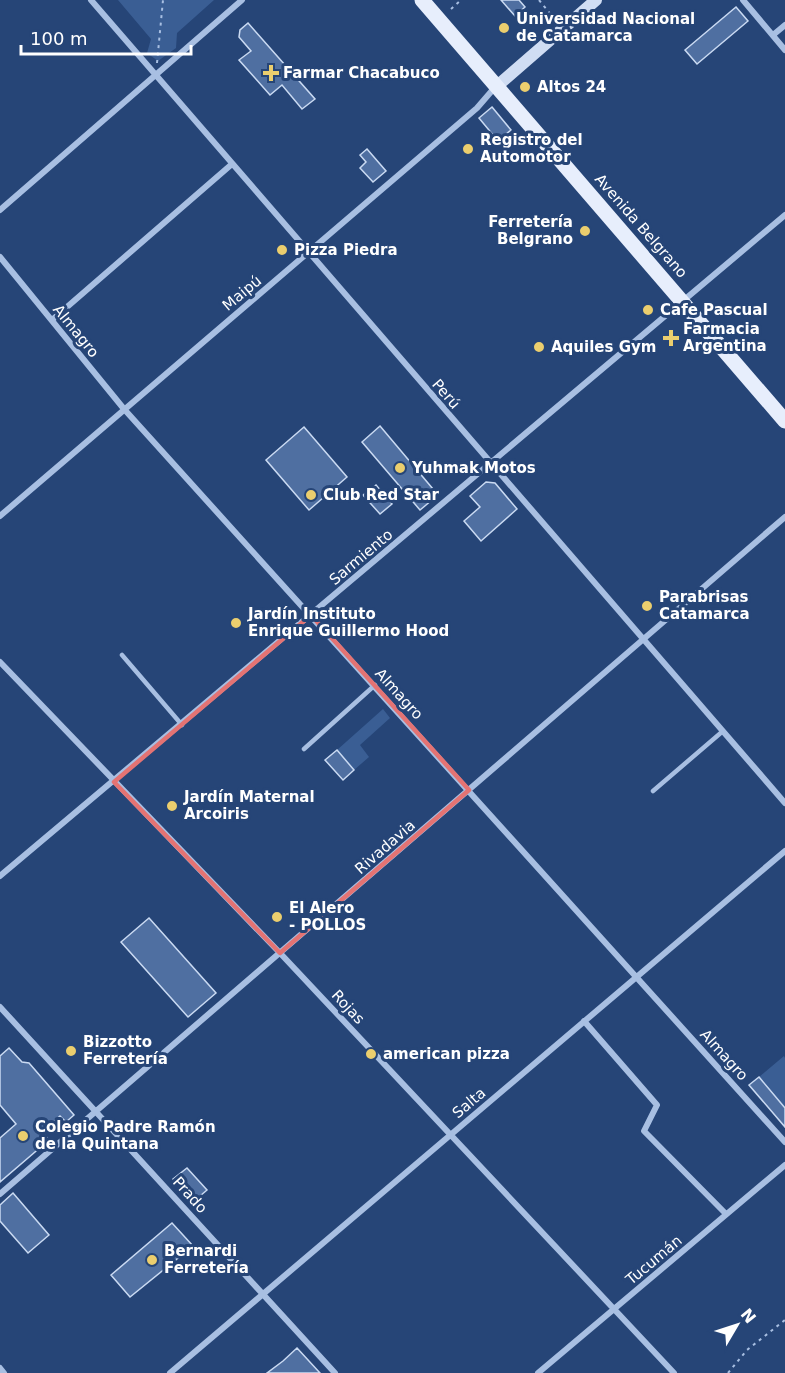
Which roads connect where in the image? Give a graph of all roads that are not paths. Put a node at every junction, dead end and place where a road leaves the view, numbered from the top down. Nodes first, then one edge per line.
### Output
1 (91, 0) edge
2 (242, 0) edge
3 (422, 0) edge
4 (596, 0) edge
5 (743, 0) edge
6 (785, 25) edge
7 (773, 35) junction
8 (785, 50) edge
9 (156, 75) junction
10 (497, 86) junction
11 (232, 164) junction
12 (0, 210) edge
13 (785, 215) edge
14 (308, 253) junction
15 (0, 257) edge
16 (682, 302) junction
17 (51, 320) junction
18 (124, 409) junction
19 (785, 421) edge
20 (490, 464) junction
21 (0, 516) edge
22 (785, 517) edge
23 (311, 615) junction
24 (644, 640) junction
25 (122, 655) dead end
26 (0, 662) edge
27 (375, 685) junction
28 (182, 725) junction
29 (723, 731) junction
30 (304, 749) dead end
31 (114, 782) junction
32 (469, 790) junction
33 (652, 791) dead end
34 (785, 803) edge
35 (785, 851) edge
36 (0, 876) edge
37 (280, 952) junction
38 (637, 976) junction
39 (0, 1007) edge
40 (584, 1021) junction
41 (97, 1111) junction
42 (450, 1135) junction
43 (785, 1142) edge
44 (785, 1166) edge
45 (0, 1194) edge
46 (726, 1214) junction
47 (262, 1294) junction
48 (613, 1310) junction
49 (0, 1368) edge
50 (4, 1373) edge
51 (170, 1373) edge
52 (335, 1373) edge
53 (538, 1373) edge
54 (674, 1373) edge

1 - 9 street, Perú
2 - 9 street
3 - 10 main road, Avenida Belgrano
4 - 10 main road
5 - 7 street
6 - 7 street
7 - 8 street
9 - 11 street, Perú
9 - 12 street
10 - 14 street, Maipú
10 - 16 main road, Avenida Belgrano
11 - 14 street, Perú
11 - 17 street
13 - 16 street, Sarmiento
14 - 18 street, Maipú
14 - 20 street, Perú
15 - 17 street, Almagro
16 - 19 main road, Avenida Belgrano
16 - 20 street, Sarmiento
17 - 18 street, Almagro
18 - 21 street, Maipú
18 - 23 street, Almagro
20 - 23 street, Sarmiento
20 - 24 street, Perú
22 - 24 street, Rivadavia
23 - 27 street, Almagro
23 - 28 street, Sarmiento
24 - 29 street, Perú
24 - 32 street, Rivadavia
25 - 28 lane
26 - 31 street, Rojas
27 - 30 lane
27 - 32 street, Almagro
28 - 31 street, Sarmiento
29 - 33 lane
29 - 34 street, Perú
31 - 36 street, Sarmiento
31 - 37 street, Rojas
32 - 37 street, Rivadavia
32 - 38 street, Almagro
35 - 38 street, Salta
37 - 41 street, Rivadavia
37 - 42 street, Rojas
38 - 40 street, Salta
38 - 43 street, Almagro
39 - 41 street, Prado
40 - 42 street, Salta
40 - 46 street
41 - 45 street, Rivadavia
41 - 47 street, Prado
42 - 47 street, Salta
42 - 48 street, Rojas
44 - 46 street, Tucumán
46 - 48 street, Tucumán
47 - 51 street, Salta
47 - 52 street, Prado
48 - 53 street, Tucumán
48 - 54 street, Rojas
49 - 50 street

